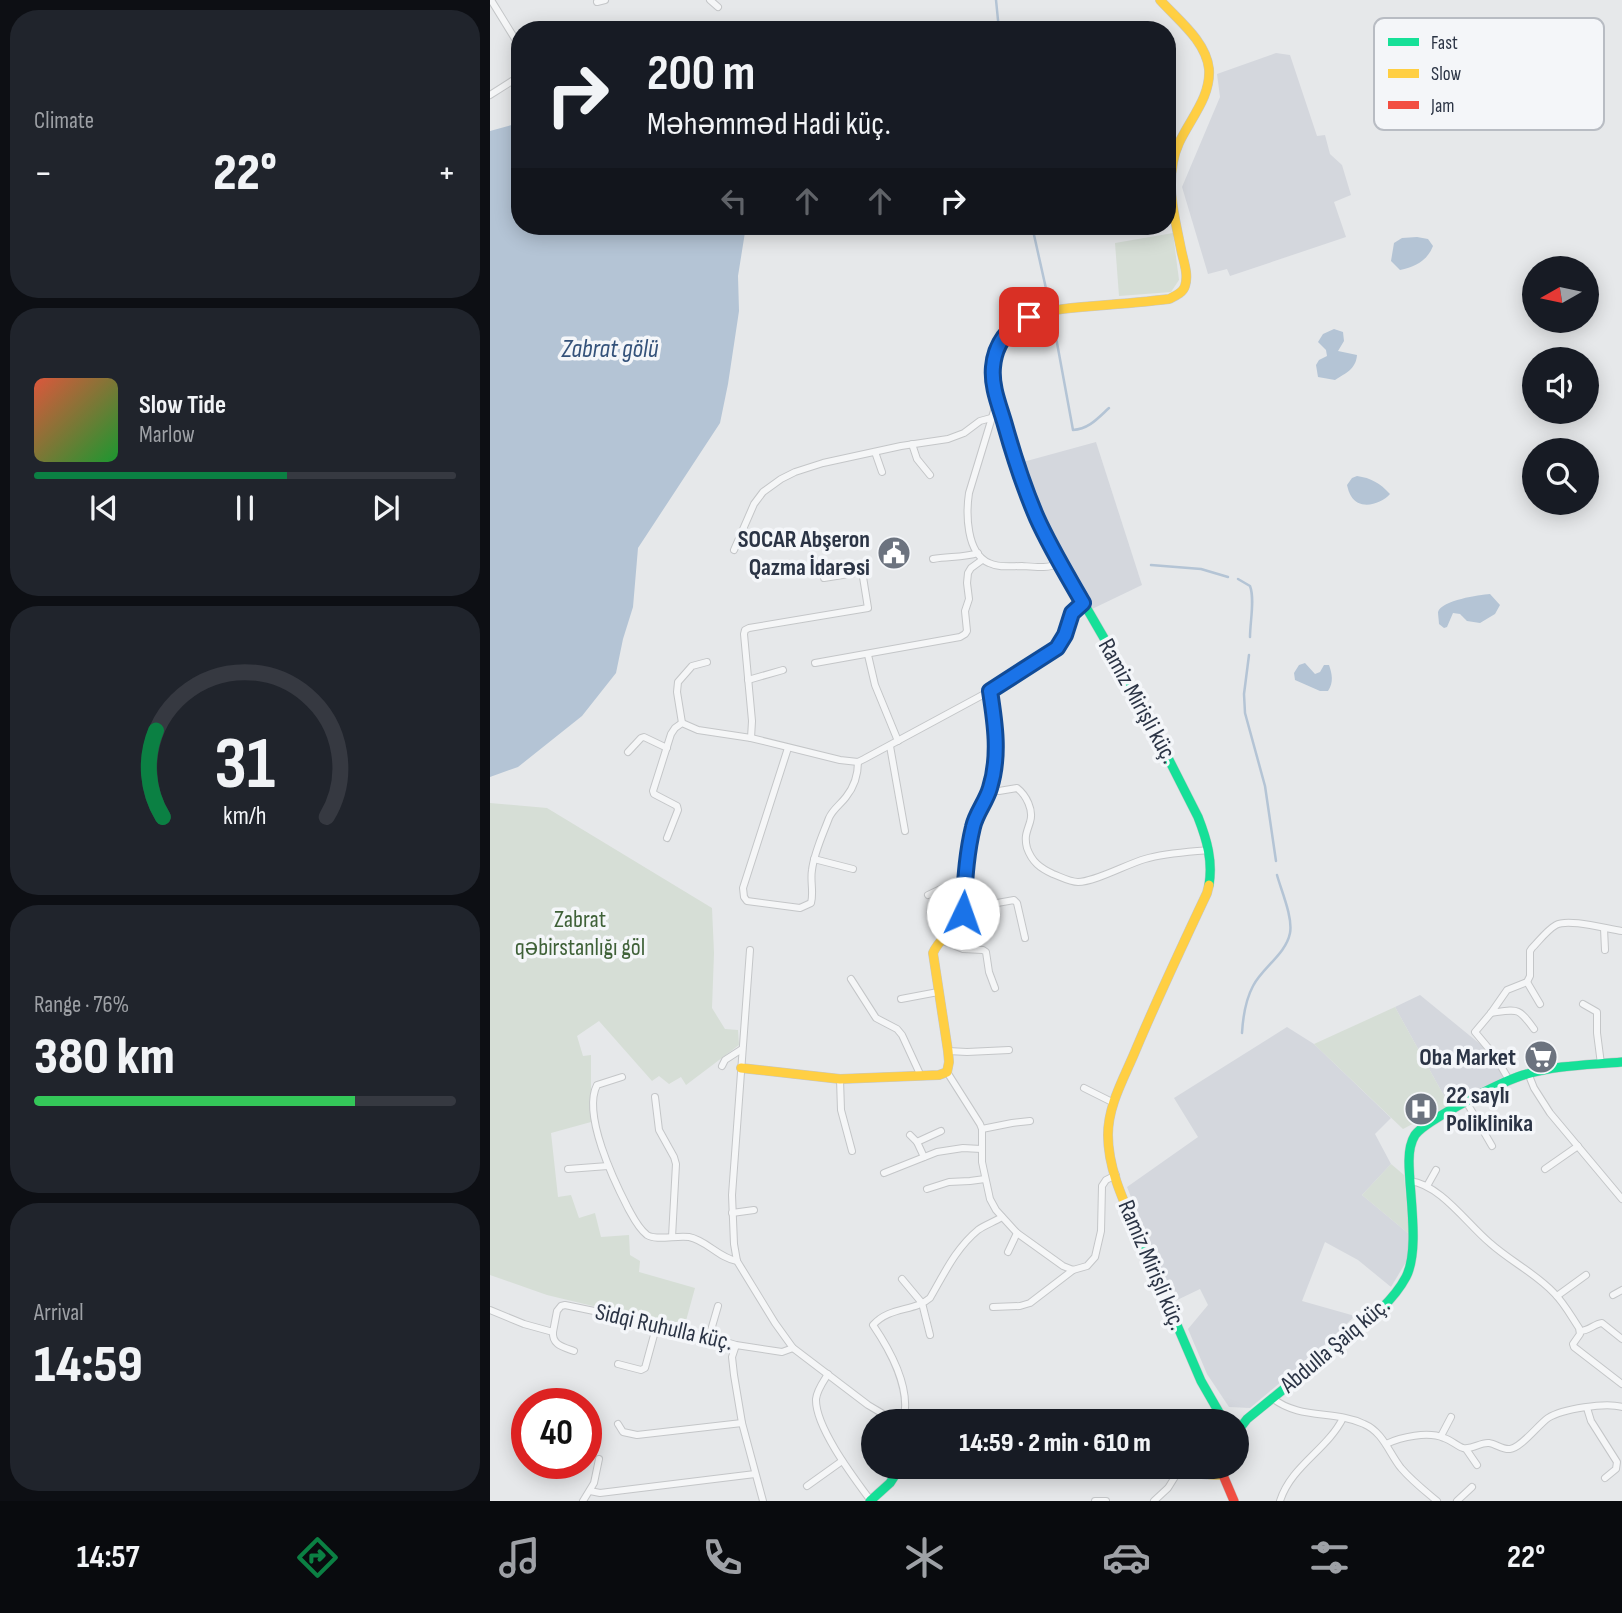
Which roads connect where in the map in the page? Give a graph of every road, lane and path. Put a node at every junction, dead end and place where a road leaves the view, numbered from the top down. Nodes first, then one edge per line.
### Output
1 (491, 0) edge
2 (605, 0) edge
3 (710, 0) edge
4 (1160, 0) edge
5 (597, 2) dead end
6 (718, 7) dead end
7 (511, 32) edge
8 (511, 82) edge
9 (490, 95) edge
10 (1176, 155) edge
11 (1176, 224) edge
12 (997, 399) junction
13 (991, 418) junction
14 (912, 444) junction
15 (875, 452) junction
16 (882, 472) dead end
17 (930, 475) dead end
18 (734, 550) dead end
19 (980, 556) junction
20 (933, 559) dead end
21 (1060, 563) junction
22 (824, 578) dead end
23 (1083, 603) junction
24 (868, 655) junction
25 (707, 662) dead end
26 (816, 663) dead end
27 (783, 670) dead end
28 (748, 680) junction
29 (990, 691) junction
30 (682, 723) junction
31 (751, 738) junction
32 (898, 741) junction
33 (890, 746) junction
34 (667, 748) junction
35 (788, 748) junction
36 (628, 752) dead end
37 (858, 762) junction
38 (990, 789) junction
39 (905, 831) dead end
40 (667, 838) dead end
41 (1209, 850) junction
42 (814, 859) junction
43 (853, 869) dead end
44 (965, 880) junction
45 (928, 895) dead end
46 (964, 909) junction
47 (1604, 928) junction
48 (1622, 931) edge
49 (1025, 938) dead end
50 (943, 941) junction
51 (750, 950) dead end
52 (1605, 950) dead end
53 (850, 979) dead end
54 (1527, 982) junction
55 (995, 988) dead end
56 (938, 992) junction
57 (901, 999) dead end
58 (1540, 1003) dead end
59 (1583, 1004) dead end
60 (1491, 1013) junction
61 (1534, 1029) dead end
62 (742, 1049) junction
63 (1009, 1050) dead end
64 (948, 1051) junction
65 (1622, 1062) edge
66 (1601, 1064) junction
67 (722, 1066) dead end
68 (741, 1068) junction
69 (947, 1072) junction
70 (1528, 1073) junction
71 (920, 1074) junction
72 (622, 1077) dead end
73 (840, 1079) junction
74 (1510, 1080) junction
75 (1084, 1088) dead end
76 (655, 1097) dead end
77 (1114, 1103) junction
78 (1466, 1103) junction
79 (1030, 1121) dead end
80 (982, 1129) junction
81 (941, 1131) dead end
82 (910, 1135) dead end
83 (917, 1142) junction
84 (1492, 1146) dead end
85 (1578, 1146) junction
86 (981, 1149) junction
87 (852, 1151) dead end
88 (924, 1157) junction
89 (608, 1166) junction
90 (568, 1169) dead end
91 (1545, 1169) dead end
92 (1436, 1170) dead end
93 (884, 1173) dead end
94 (1116, 1175) junction
95 (985, 1179) junction
96 (1410, 1181) junction
97 (1427, 1186) junction
98 (927, 1189) dead end
99 (1622, 1199) edge
100 (754, 1210) dead end
101 (732, 1213) junction
102 (1002, 1217) junction
103 (1017, 1233) junction
104 (672, 1237) junction
105 (1008, 1252) dead end
106 (737, 1261) junction
107 (1073, 1270) junction
108 (1586, 1275) dead end
109 (902, 1279) dead end
110 (1622, 1290) edge
111 (1557, 1296) junction
112 (1613, 1296) dead end
113 (922, 1304) junction
114 (718, 1306) dead end
115 (993, 1307) dead end
116 (490, 1310) edge
117 (657, 1324) junction
118 (1580, 1331) junction
119 (552, 1332) junction
120 (930, 1335) dead end
121 (709, 1336) junction
122 (1622, 1339) edge
123 (736, 1345) junction
124 (793, 1348) junction
125 (574, 1351) dead end
126 (618, 1364) dead end
127 (828, 1374) junction
128 (1622, 1384) edge
129 (1272, 1398) junction
130 (1622, 1407) edge
131 (1587, 1408) junction
132 (875, 1409) edge
133 (904, 1409) edge
134 (1217, 1409) edge
135 (1249, 1417) edge
136 (1451, 1417) dead end
137 (1343, 1418) junction
138 (742, 1423) junction
139 (618, 1424) dead end
140 (1441, 1436) junction
141 (1386, 1444) junction
142 (1466, 1449) junction
143 (842, 1461) junction
144 (1476, 1465) dead end
145 (755, 1474) junction
146 (1605, 1478) dead end
147 (595, 1479) edge
148 (893, 1479) edge
149 (1174, 1479) edge
150 (1227, 1479) edge
151 (807, 1486) dead end
152 (1472, 1487) dead end
153 (590, 1491) junction
154 (583, 1501) edge
155 (763, 1501) edge
156 (871, 1501) edge
157 (1095, 1501) edge
158 (1106, 1501) edge
159 (1154, 1501) edge
160 (1234, 1501) edge
161 (1280, 1501) edge
162 (1437, 1501) edge
163 (1457, 1501) edge

1 - 7 street
2 - 5 street
3 - 6 street
4 - 10 street, Ramiz Mirişli küç.
8 - 9 street
11 - 12 street, Ramiz Mirişli küç.
12 - 13 street
12 - 21 street, Ramiz Mirişli küç.
13 - 14 street
13 - 19 street
14 - 15 street
14 - 17 street
15 - 16 street
15 - 18 street
19 - 20 street
19 - 21 street
19 - 24 street
21 - 23 street, Ramiz Mirişli küç.
22 - 28 street
23 - 29 street
23 - 41 street, Ramiz Mirişli küç.
24 - 26 street
24 - 32 street
25 - 30 street
27 - 28 street
28 - 31 street
29 - 32 street
29 - 38 street
30 - 31 street
30 - 34 street
31 - 35 street
32 - 33 street
33 - 37 street
33 - 39 street
34 - 36 street
34 - 40 street
35 - 37 street
35 - 42 street
37 - 42 street
38 - 41 street
38 - 44 street
41 - 77 street, Ramiz Mirişli küç.
42 - 43 street
44 - 45 street
44 - 46 street
46 - 49 street
46 - 50 street
47 - 48 street
47 - 52 street
47 - 54 street
50 - 55 street
50 - 56 street
51 - 62 street
53 - 71 street
54 - 58 street
54 - 60 street
56 - 57 street
56 - 64 street
59 - 66 street
60 - 61 street
60 - 74 street
62 - 67 street
62 - 68 street
63 - 64 street
64 - 69 street
65 - 66 street, Abdulla Şaiq küç.
66 - 70 street, Abdulla Şaiq küç.
68 - 73 street
68 - 101 street
69 - 71 street
69 - 80 street
70 - 74 street, Abdulla Şaiq küç.
70 - 85 street
71 - 73 street
72 - 89 street
73 - 87 street
74 - 78 street, Abdulla Şaiq küç.
75 - 77 street
76 - 104 street
77 - 94 street, Ramiz Mirişli küç.
78 - 84 street
78 - 96 street, Abdulla Şaiq küç.
79 - 80 street
80 - 86 street
81 - 83 street
82 - 83 street
83 - 88 street
85 - 91 street
85 - 99 street
86 - 88 street
86 - 95 street
88 - 93 street
89 - 90 street
89 - 104 street
92 - 97 street
94 - 107 street
94 - 134 street, Ramiz Mirişli küç.
95 - 98 street
95 - 102 street
96 - 97 street
96 - 129 street, Abdulla Şaiq küç.
97 - 111 street
100 - 101 street
101 - 106 street
102 - 103 street
102 - 113 street
103 - 105 street
103 - 107 street
104 - 106 street
106 - 124 street
107 - 115 street
108 - 111 street
109 - 113 street
110 - 112 street
111 - 118 street
113 - 120 street
113 - 133 street
114 - 121 street
116 - 119 street, Sidqi Ruhulla küç.
117 - 119 street, Sidqi Ruhulla küç.
117 - 121 street, Sidqi Ruhulla küç.
117 - 126 street
118 - 122 street
118 - 128 street
119 - 125 street, Sidqi Ruhulla küç.
121 - 123 street, Sidqi Ruhulla küç.
123 - 124 street, Sidqi Ruhulla küç.
123 - 138 street
124 - 127 street
127 - 132 street
127 - 143 street
129 - 135 street, Abdulla Şaiq küç.
129 - 137 street
130 - 131 street
131 - 142 street
131 - 146 street
136 - 140 street
137 - 141 street
137 - 161 street
138 - 139 street
138 - 145 street
140 - 141 street
140 - 142 street
141 - 162 street
142 - 144 street
143 - 151 street
143 - 156 street
145 - 153 street
145 - 155 street
147 - 153 street
148 - 156 street
149 - 159 street
150 - 160 street
152 - 163 street
153 - 154 street
157 - 158 street

